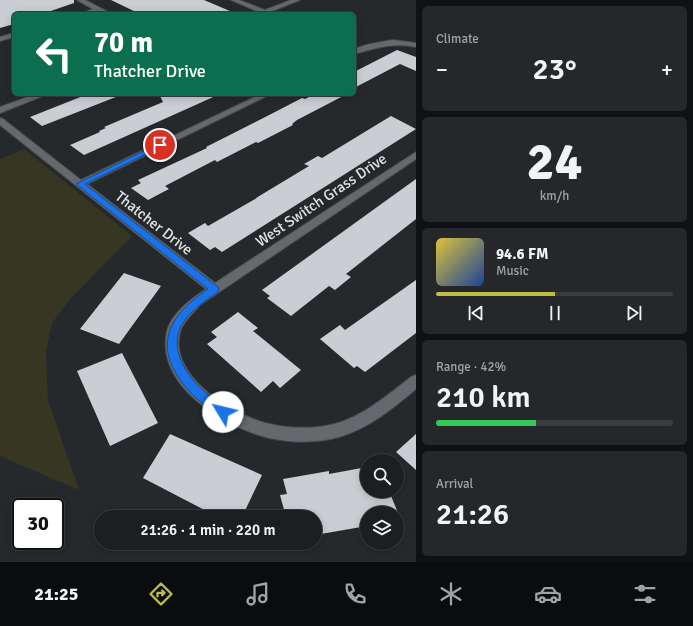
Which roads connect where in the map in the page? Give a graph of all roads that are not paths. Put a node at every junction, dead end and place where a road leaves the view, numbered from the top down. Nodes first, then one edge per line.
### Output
1 (80, 0) edge
2 (234, 0) edge
3 (297, 0) edge
4 (99, 9) junction
5 (89, 12) edge
6 (105, 12) edge
7 (260, 12) edge
8 (265, 12) edge
9 (12, 36) edge
10 (0, 40) edge
11 (416, 45) edge
12 (356, 51) edge
13 (38, 96) edge
14 (263, 96) edge
15 (0, 110) edge
16 (0, 121) edge
17 (416, 155) edge
18 (80, 184) junction
19 (214, 290) junction
20 (416, 381) edge

1 - 4 street
2 - 7 street
3 - 8 street
4 - 5 street
4 - 6 street
9 - 10 street
11 - 12 street
13 - 15 street
14 - 18 street
16 - 18 street, Thatcher Drive
17 - 19 street, West Switch Grass Drive
18 - 19 street, Thatcher Drive
19 - 20 street, West Switch Grass Drive

